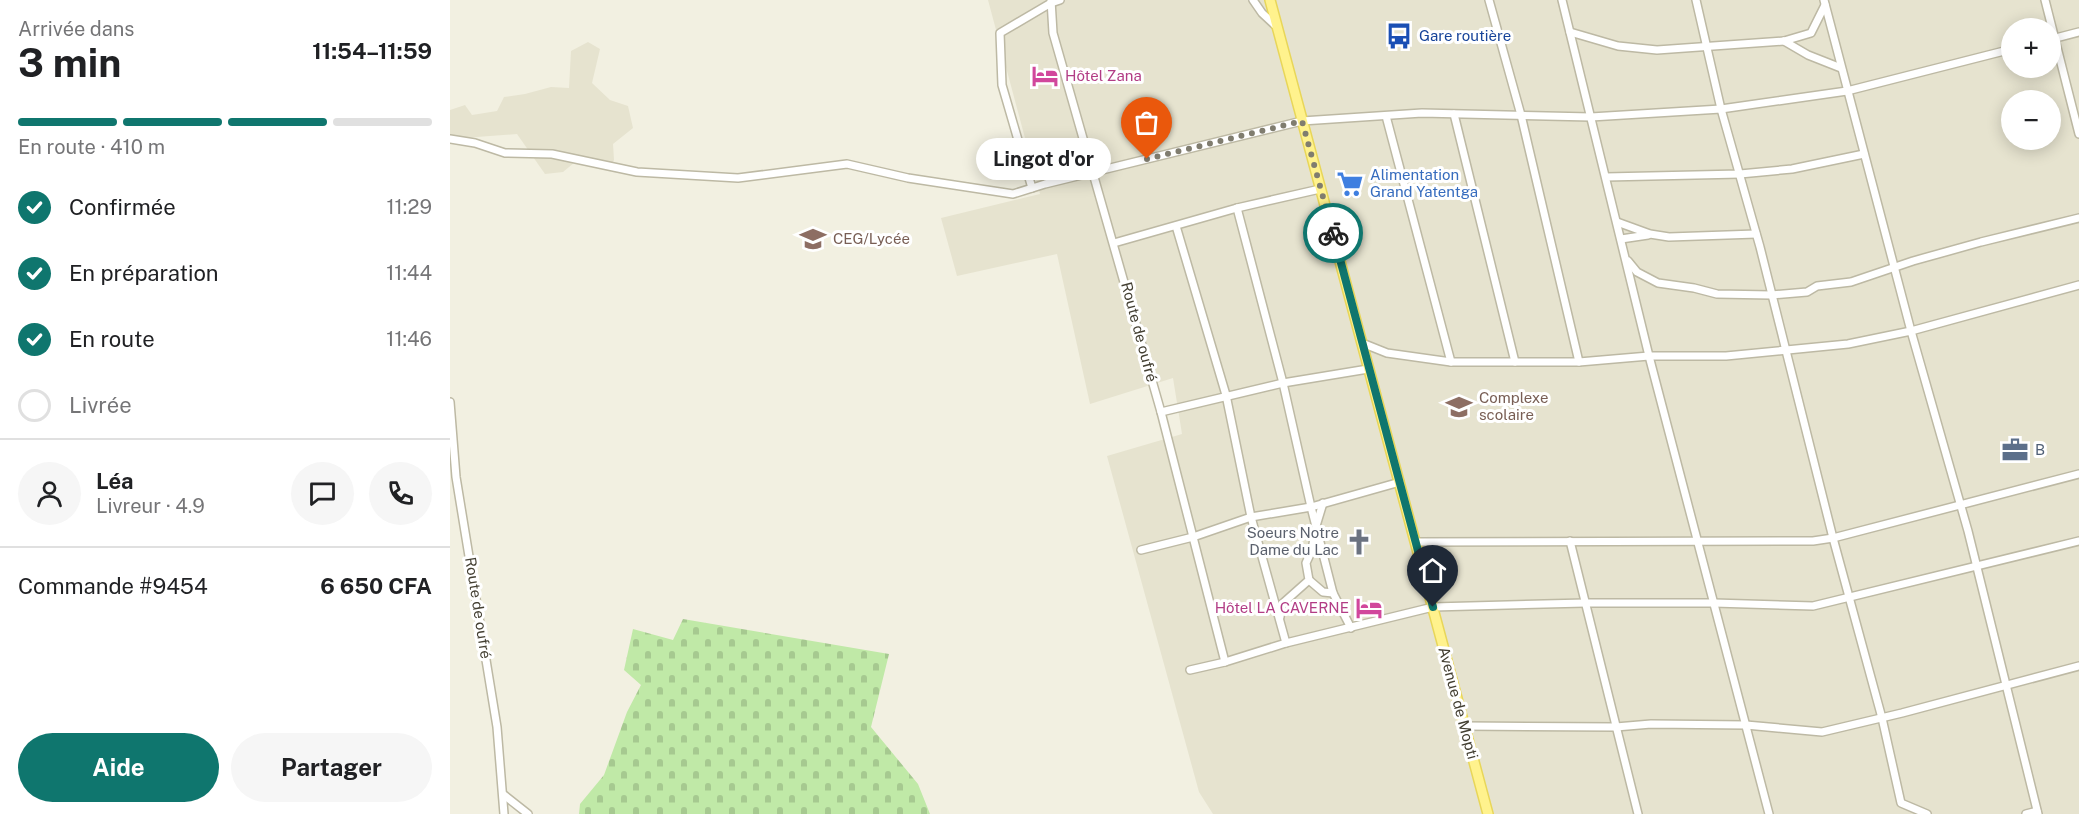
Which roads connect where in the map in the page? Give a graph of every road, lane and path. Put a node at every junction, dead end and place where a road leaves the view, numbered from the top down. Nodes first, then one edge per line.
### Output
1 (1060, 0) edge
2 (1253, 0) edge
3 (1270, 0) edge
4 (1489, 0) edge
5 (1562, 0) edge
6 (1696, 0) edge
7 (2045, 0) edge
8 (1051, 1) edge
9 (1825, 2) edge
10 (2049, 18) edge
11 (1277, 27) junction
12 (1570, 32) junction
13 (2079, 33) edge
14 (2061, 36) edge
15 (1784, 41) junction
16 (1706, 47) junction
17 (2001, 52) edge
18 (1840, 68) junction
19 (2061, 68) edge
20 (1847, 91) junction
21 (1721, 109) junction
22 (1454, 114) junction
23 (1521, 115) junction
24 (1386, 116) junction
25 (1591, 117) junction
26 (1302, 121) junction
27 (2079, 134) edge
28 (450, 139) edge
29 (1864, 154) junction
30 (1093, 172) junction
31 (1740, 174) junction
32 (1606, 177) junction
33 (1032, 188) junction
34 (1320, 189) junction
35 (1237, 208) junction
36 (2079, 218) edge
37 (1617, 222) junction
38 (1176, 226) junction
39 (1650, 234) junction
40 (1756, 234) junction
41 (1621, 239) junction
42 (1114, 243) junction
43 (1626, 258) junction
44 (1894, 267) junction
45 (2079, 285) edge
46 (1771, 295) junction
47 (1911, 331) junction
48 (1362, 343) junction
49 (1785, 351) junction
50 (1649, 356) junction
51 (1451, 362) junction
52 (1515, 362) junction
53 (1579, 362) junction
54 (1368, 369) junction
55 (1283, 382) junction
56 (1226, 395) junction
57 (450, 402) edge
58 (1161, 412) junction
59 (2079, 474) edge
60 (1400, 482) junction
61 (1323, 504) junction
62 (1960, 505) junction
63 (1311, 507) junction
64 (1251, 517) junction
65 (1316, 526) junction
66 (1192, 537) junction
67 (1833, 538) junction
68 (2079, 540) edge
69 (1570, 541) junction
70 (1416, 542) junction
71 (1698, 542) junction
72 (1141, 550) dead end
73 (1977, 566) junction
74 (1309, 580) junction
75 (1333, 592) junction
76 (1849, 597) junction
77 (1585, 603) junction
78 (1714, 603) junction
79 (1433, 607) junction
80 (1280, 620) junction
81 (1351, 628) junction
82 (1286, 643) junction
83 (1225, 663) junction
84 (2079, 666) edge
85 (1190, 670) dead end
86 (2007, 684) junction
87 (1882, 718) junction
88 (1746, 725) junction
89 (1464, 726) junction
90 (1616, 727) junction
91 (504, 795) junction
92 (2038, 813) edge
93 (504, 814) edge
94 (528, 814) edge
95 (1488, 814) edge
96 (1638, 814) edge
97 (1769, 814) edge
98 (1927, 814) edge
99 (2026, 814) edge

1 - 8 street
2 - 11 street
3 - 11 main road, Avenue de Mopti
4 - 23 street
5 - 12 street
6 - 16 street
7 - 10 street
8 - 30 street, Route de oufré
8 - 33 street
9 - 15 street
9 - 18 street
11 - 26 main road, Avenue de Mopti
12 - 16 street
12 - 25 street
13 - 14 street
15 - 16 street
15 - 18 street
16 - 21 street
17 - 20 street
18 - 20 street
19 - 27 street
20 - 21 street
20 - 29 street
21 - 25 street
21 - 31 street
22 - 23 street
22 - 24 street
22 - 52 street
23 - 25 street
23 - 53 street
24 - 26 street
24 - 51 street
25 - 32 street
26 - 30 street
26 - 34 main road, Avenue de Mopti
28 - 33 street
29 - 31 street
29 - 44 street
30 - 33 street
30 - 42 street, Route de oufré
31 - 32 street
31 - 40 street
32 - 37 street
34 - 35 street
34 - 48 main road, Avenue de Mopti
35 - 38 street
35 - 55 street
36 - 44 street
37 - 39 street
37 - 41 street
38 - 42 street
38 - 56 street
39 - 40 street
39 - 41 street
40 - 46 street
41 - 43 street
42 - 58 street, Route de oufré
43 - 46 street
43 - 50 street
44 - 46 street
44 - 47 street
45 - 47 street
46 - 49 street
47 - 49 street
47 - 62 street
48 - 51 street
48 - 54 main road, Avenue de Mopti
49 - 50 street
49 - 67 street
50 - 53 street
50 - 71 street
51 - 52 street
52 - 53 street
54 - 55 street
54 - 60 main road, Avenue de Mopti
55 - 56 street
55 - 63 street
56 - 58 street
56 - 64 street
57 - 91 street, Route de oufré
58 - 66 street, Route de oufré
59 - 62 street
60 - 61 street
60 - 70 main road, Avenue de Mopti
61 - 63 street
61 - 65 street
62 - 67 street
62 - 73 street
63 - 64 street
63 - 65 street
64 - 66 street
64 - 80 street
65 - 74 street
65 - 75 street
66 - 72 street
66 - 83 street, Route de oufré
67 - 71 street
67 - 76 street
68 - 73 street
69 - 70 street
69 - 71 street
69 - 77 street
70 - 79 main road, Avenue de Mopti
71 - 78 street
73 - 76 street
73 - 86 street
74 - 75 street
74 - 80 street
75 - 81 street
76 - 78 street
76 - 87 street
77 - 78 street
77 - 79 street
77 - 90 street
78 - 88 street
79 - 81 street
79 - 89 main road, Avenue de Mopti
80 - 82 street
81 - 82 street
82 - 83 street
83 - 85 street
84 - 86 street
86 - 87 street
86 - 92 street
87 - 88 street
87 - 98 street
88 - 90 street
88 - 97 street
89 - 90 street
89 - 95 main road, Avenue de Mopti
90 - 96 street
91 - 93 street, Route de oufré
91 - 94 street
92 - 99 street

